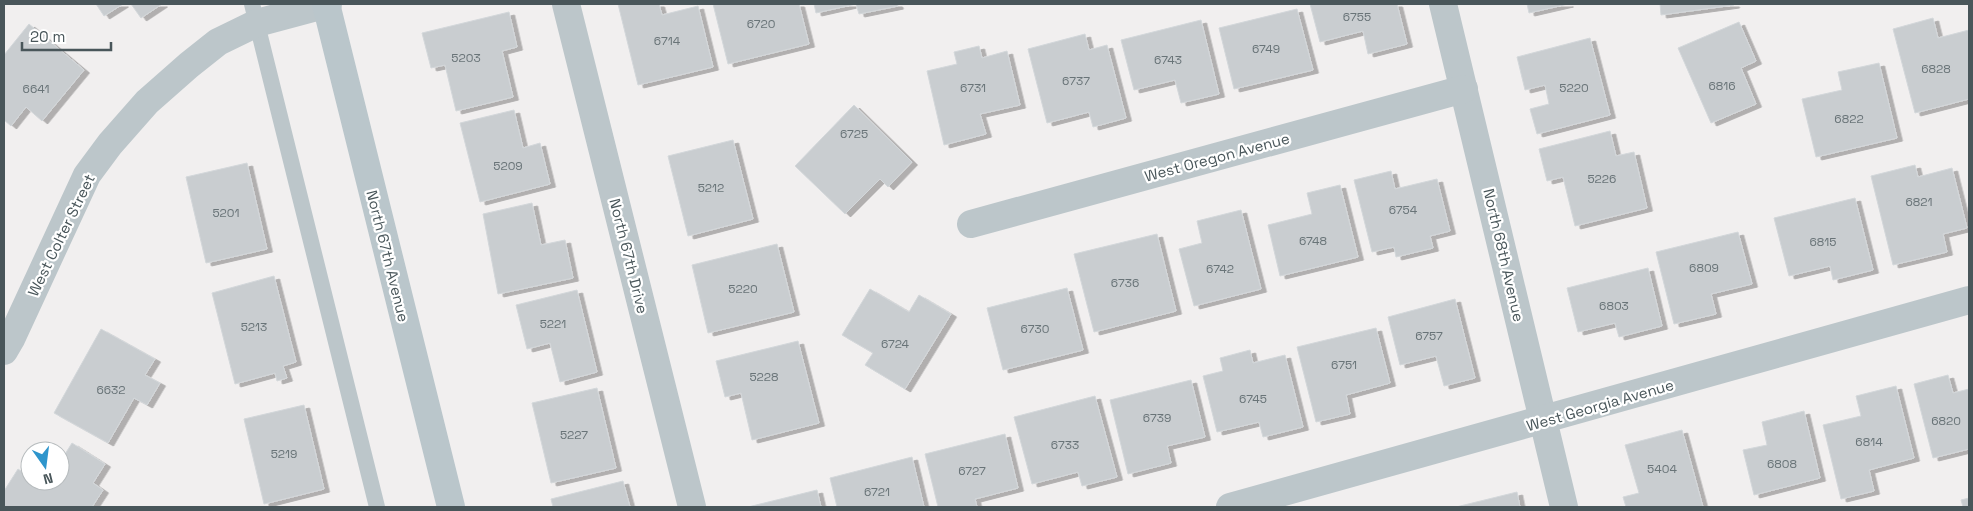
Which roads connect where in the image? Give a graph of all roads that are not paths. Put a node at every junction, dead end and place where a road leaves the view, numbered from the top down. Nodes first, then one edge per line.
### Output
1 (327, 4) edge
2 (566, 4) edge
3 (1443, 4) edge
4 (255, 13) edge
5 (1464, 89) junction
6 (971, 224) dead end
7 (1969, 300) edge
8 (4, 351) edge
9 (1543, 421) junction
10 (377, 507) edge
11 (451, 507) edge
12 (692, 507) edge
13 (1230, 507) edge
14 (1564, 507) edge

1 - 4 street, West Colter Street
1 - 11 main road, North 67th Avenue
2 - 12 street, North 67th Drive
3 - 5 street, North 68th Avenue
4 - 8 street, West Colter Street
4 - 10 lane
5 - 6 street, West Oregon Avenue
5 - 9 street, North 68th Avenue
7 - 9 street, West Georgia Avenue
9 - 13 street, West Georgia Avenue
9 - 14 street, North 68th Avenue

